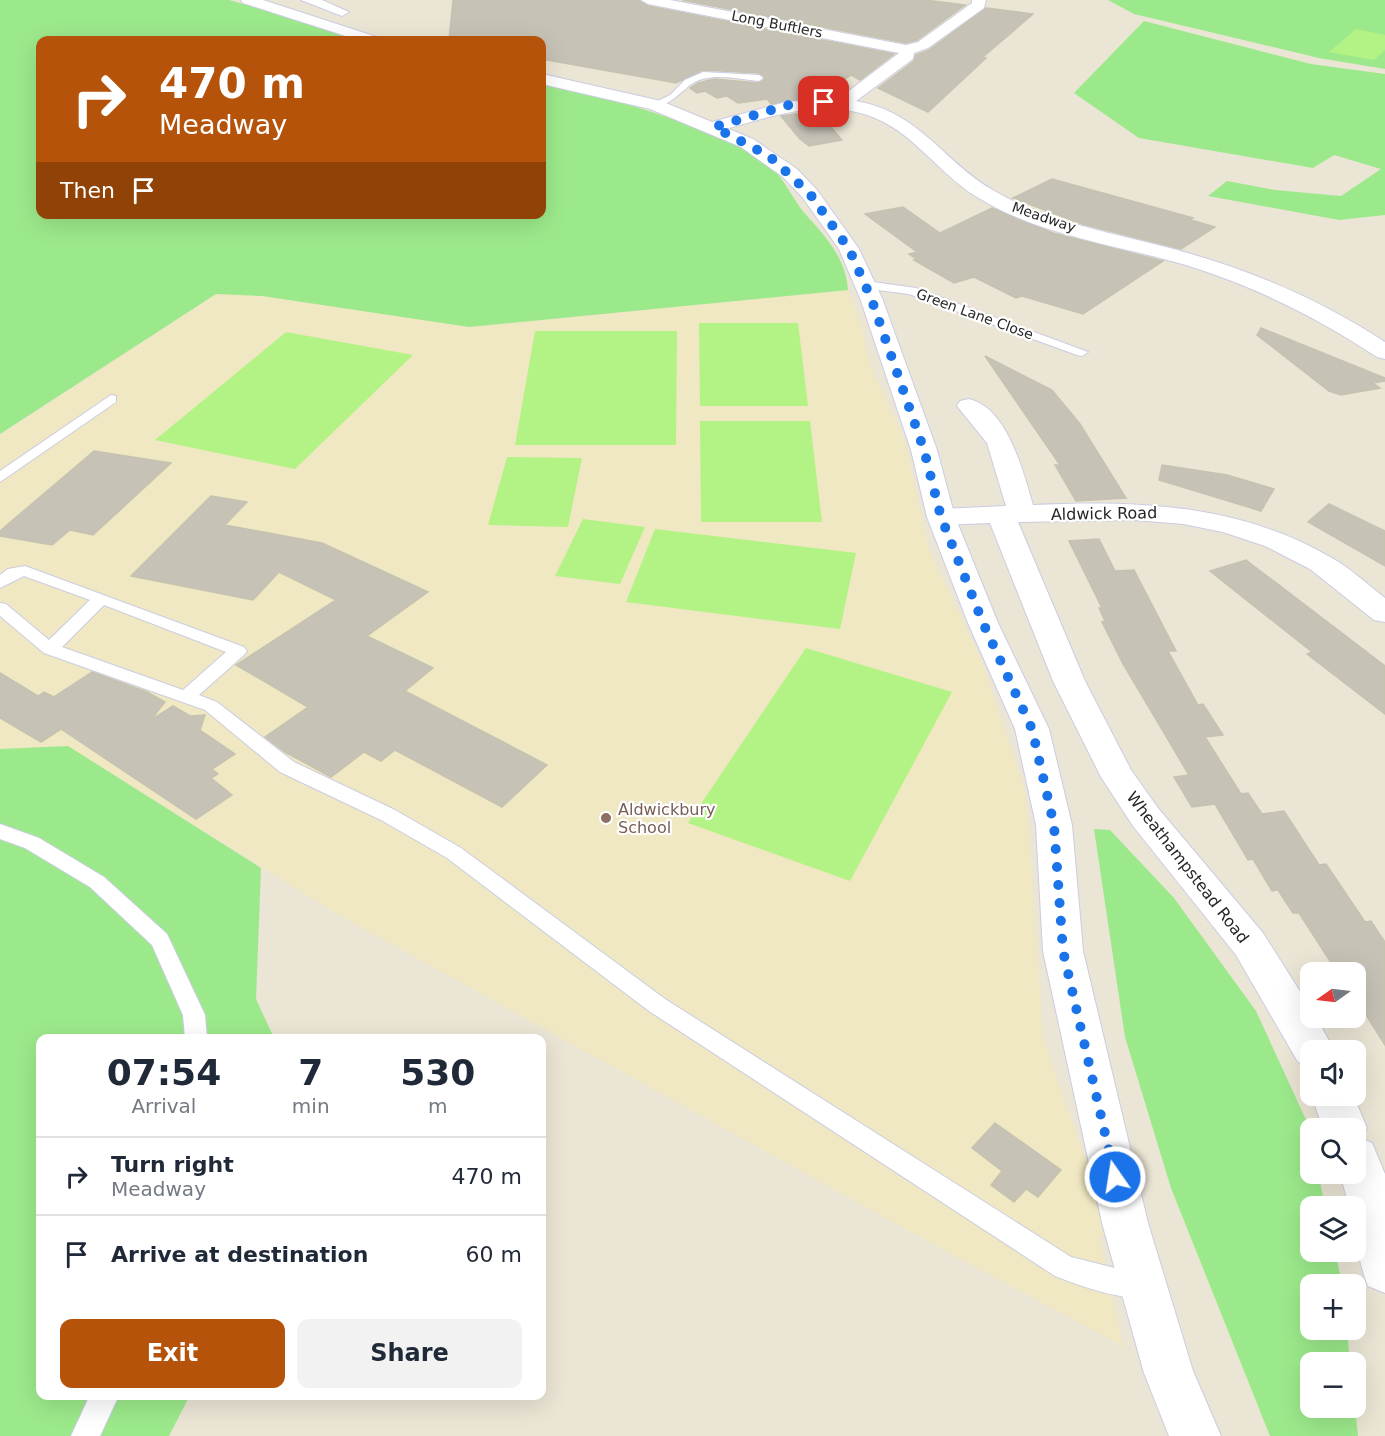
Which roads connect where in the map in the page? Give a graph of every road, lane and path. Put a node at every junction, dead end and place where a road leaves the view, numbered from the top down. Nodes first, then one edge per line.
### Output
1 (248, 0) edge
2 (308, 0) edge
3 (648, 0) edge
4 (980, 0) edge
5 (342, 12) dead end
6 (360, 36) edge
7 (906, 50) junction
8 (759, 78) dead end
9 (546, 80) edge
10 (841, 104) junction
11 (655, 105) junction
12 (714, 127) junction
13 (866, 285) junction
14 (1082, 352) dead end
15 (1385, 352) edge
16 (111, 399) dead end
17 (969, 406) dead end
18 (0, 478) edge
19 (1012, 515) junction
20 (941, 517) junction
21 (0, 583) edge
22 (101, 598) junction
23 (0, 608) edge
24 (1385, 613) edge
25 (50, 649) junction
26 (186, 697) junction
27 (0, 831) edge
28 (196, 1034) edge
29 (1307, 1040) edge
30 (1366, 1183) edge
31 (1385, 1270) edge
32 (1144, 1287) junction
33 (103, 1400) edge
34 (85, 1436) edge
35 (1195, 1436) edge

1 - 6 street
2 - 5 street
3 - 7 street, Long Buftlers
4 - 7 street
7 - 10 street
8 - 11 lane
9 - 11 street
10 - 12 street, Meadway
10 - 15 street, Meadway
11 - 12 street
12 - 13 street
13 - 14 lane, Green Lane Close
13 - 20 street
16 - 18 lane
17 - 19 street, Wheathampstead Road
19 - 20 street, Aldwick Road
19 - 24 street, Aldwick Road
19 - 29 street, Wheathampstead Road
20 - 32 street
21 - 22 lane
22 - 25 lane
22 - 26 lane
23 - 25 lane
25 - 26 lane
26 - 32 lane
27 - 28 lane
30 - 31 street
32 - 35 street
33 - 34 lane

